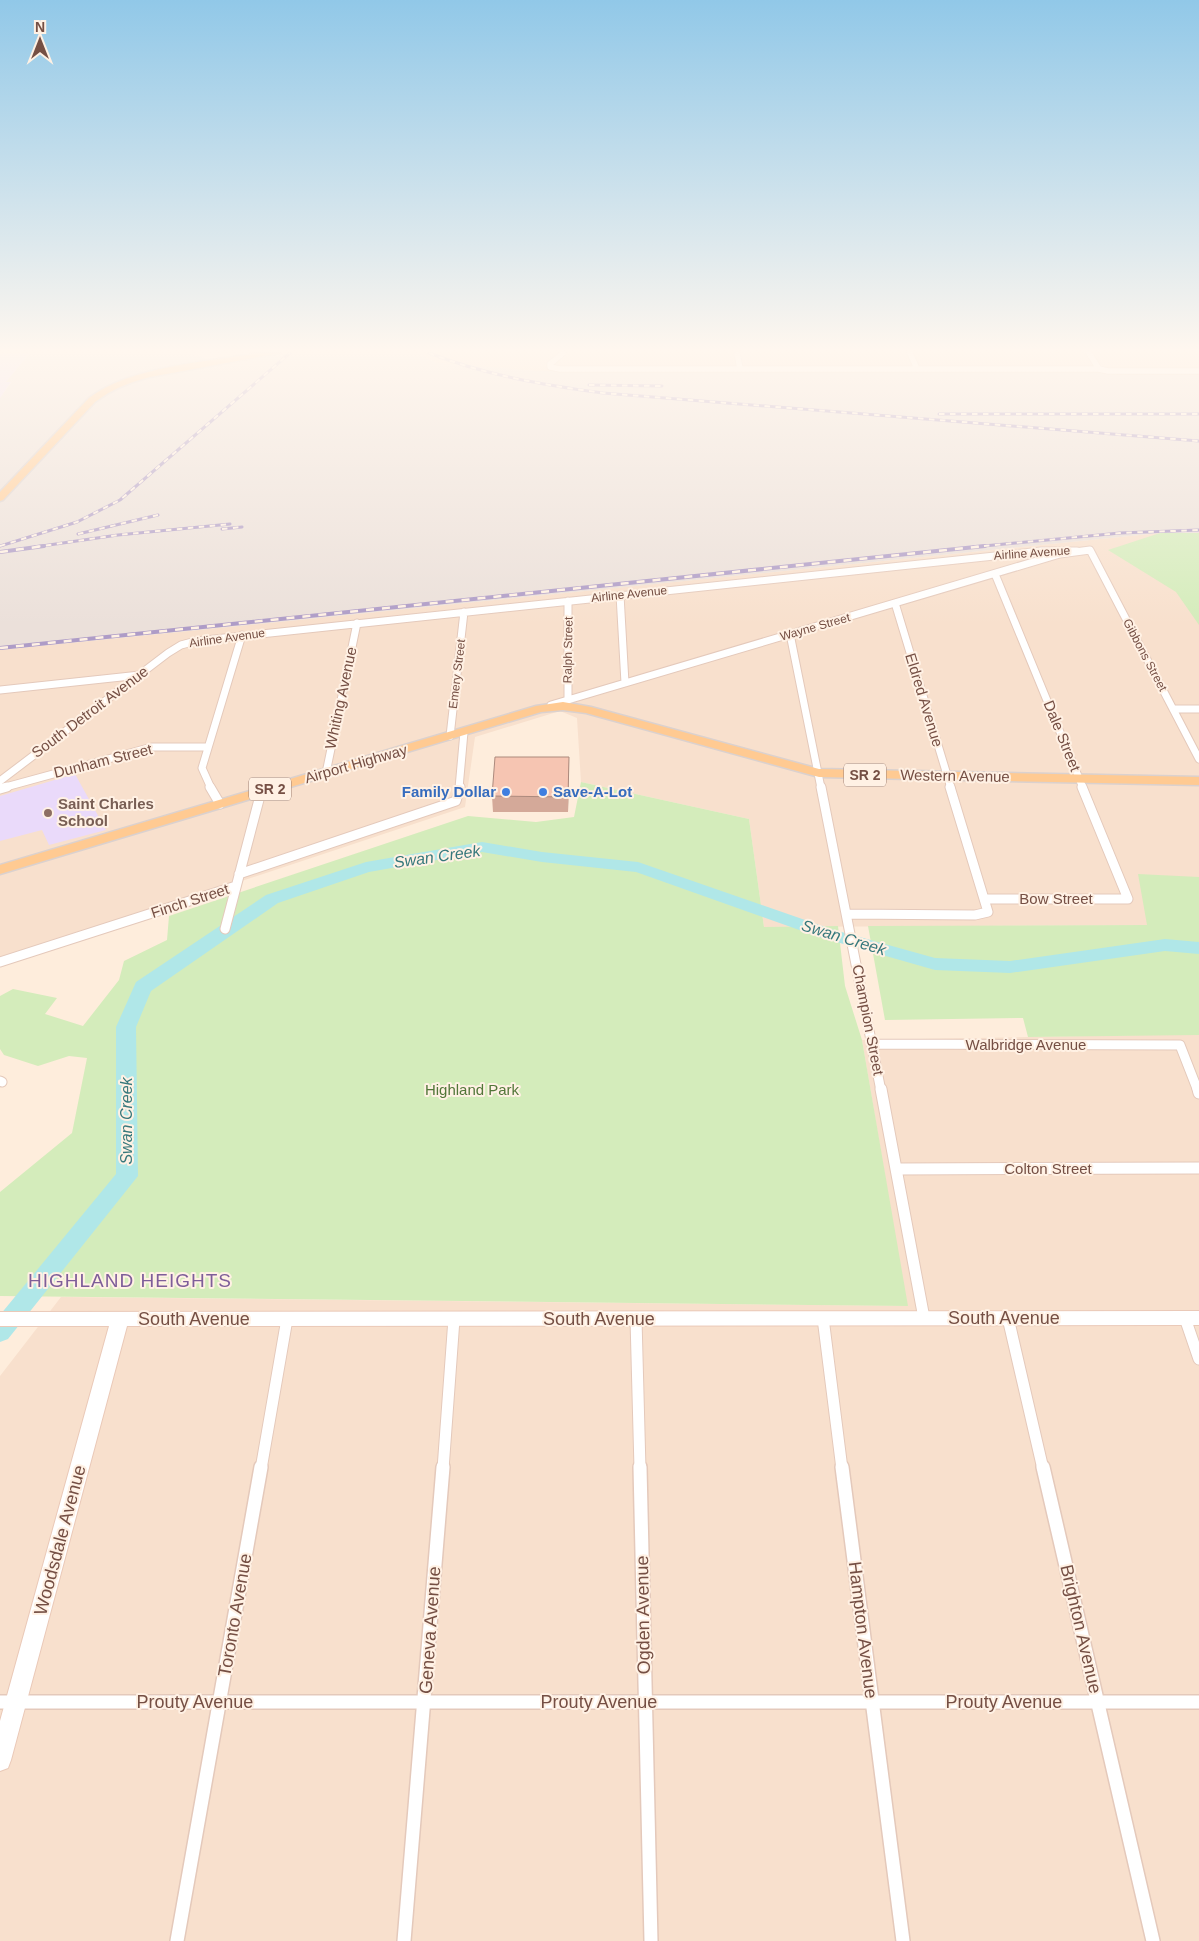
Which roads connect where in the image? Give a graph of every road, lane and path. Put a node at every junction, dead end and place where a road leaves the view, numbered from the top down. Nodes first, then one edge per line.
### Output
1 (51, 444) edge
2 (0, 498) edge
3 (1090, 550) joint
4 (1078, 551) junction
5 (995, 574) junction
6 (620, 595) junction
7 (568, 600) junction
8 (895, 603) junction
9 (464, 612) junction
10 (357, 623) junction
11 (790, 634) junction
12 (242, 636) junction
13 (182, 645) joint
14 (140, 674) junction
15 (625, 683) junction
16 (0, 690) edge
17 (568, 700) junction
18 (540, 709) junction
19 (1173, 709) junction
20 (1199, 709) edge
21 (464, 732) junction
22 (450, 736) junction
23 (208, 747) junction
24 (1199, 759) edge
25 (326, 773) junction
26 (819, 773) junction
27 (947, 776) junction
28 (1079, 779) junction
29 (0, 781) edge
30 (1199, 781) edge
31 (0, 789) edge
32 (261, 792) junction
33 (456, 801) joint
34 (220, 804) junction
35 (0, 870) edge
36 (239, 874) junction
37 (236, 886) junction
38 (984, 899) junction
39 (1128, 899) joint
40 (847, 914) junction
41 (225, 929) dead end
42 (0, 962) edge
43 (872, 1044) junction
44 (1199, 1093) edge
45 (1199, 1168) edge
46 (897, 1169) junction
47 (636, 1318) junction
48 (823, 1318) junction
49 (924, 1318) junction
50 (1008, 1318) junction
51 (1192, 1318) edge
52 (0, 1319) edge
53 (120, 1319) junction
54 (287, 1319) junction
55 (454, 1319) junction
56 (1199, 1359) edge
57 (8, 1702) edge
58 (220, 1702) junction
59 (425, 1702) junction
60 (645, 1702) junction
61 (872, 1702) junction
62 (1098, 1702) junction
63 (1199, 1702) edge
64 (0, 1760) edge
65 (177, 1941) edge
66 (404, 1941) edge
67 (651, 1941) edge
68 (902, 1941) edge
69 (1153, 1941) edge

1 - 2 main road
3 - 4 street, Wayne Street
3 - 19 street, Gibbons Street
4 - 5 street, Wayne Street
4 - 6 street, Airline Avenue
5 - 8 street, Wayne Street
5 - 28 street, Dale Street
6 - 7 street, Airline Avenue
6 - 15 street
7 - 9 street, Airline Avenue
7 - 17 street, Ralph Street
8 - 11 street, Wayne Street
8 - 27 street, Eldred Avenue
9 - 10 street, Airline Avenue
9 - 22 street, Emery Street
10 - 12 street, Airline Avenue
10 - 25 street, Whiting Avenue
11 - 15 street, Wayne Street
11 - 26 street, Champion Street
12 - 13 street, Airline Avenue
12 - 23 street
13 - 14 street, South Detroit Avenue
14 - 16 street
14 - 29 street, South Detroit Avenue
15 - 17 street, Wayne Street
17 - 18 street, Wayne Street
18 - 21 main road, Airport Highway / SR 2
18 - 26 main road, Western Avenue / SR 2
19 - 20 street
19 - 24 street, Gibbons Street
21 - 22 main road, Airport Highway / SR 2
21 - 33 street, Emery Street
22 - 25 main road, Airport Highway / SR 2
23 - 31 street, Dunham Street
23 - 34 street
25 - 32 main road, Airport Highway / SR 2
26 - 27 main road, Western Avenue / SR 2
26 - 40 street, Champion Street
27 - 28 main road, Western Avenue / SR 2
27 - 38 street, Eldred Avenue
28 - 30 main road, Western Avenue / SR 2
28 - 39 street, Dale Street
32 - 34 main road, Airport Highway / SR 2
32 - 36 street
33 - 36 street, Finch Street
34 - 35 main road, Airport Highway / SR 2
36 - 37 street, Finch Street
37 - 41 street
37 - 42 street, Finch Street
38 - 39 street, Bow Street
38 - 40 street, Eldred Avenue
40 - 43 street, Champion Street
43 - 44 street, Walbridge Avenue
43 - 46 street, Champion Street
45 - 46 street, Colton Street
46 - 49 street, Champion Street
47 - 48 street, South Avenue
47 - 55 street, South Avenue
47 - 60 street, Ogden Avenue
48 - 49 street, South Avenue
48 - 61 street, Hampton Avenue
49 - 50 street, South Avenue
50 - 51 street, South Avenue
50 - 62 street, Brighton Avenue
51 - 56 street
52 - 53 street, South Avenue
53 - 54 street, South Avenue
53 - 57 street, Woodsdale Avenue
54 - 55 street, South Avenue
54 - 58 street, Toronto Avenue
55 - 59 street, Geneva Avenue
57 - 58 street, Prouty Avenue
57 - 64 street, Woodsdale Avenue
58 - 59 street, Prouty Avenue
58 - 65 street, Toronto Avenue
59 - 60 street, Prouty Avenue
59 - 66 street, Geneva Avenue
60 - 61 street, Prouty Avenue
60 - 67 street, Ogden Avenue
61 - 62 street, Prouty Avenue
61 - 68 street, Hampton Avenue
62 - 63 street, Prouty Avenue
62 - 69 street, Brighton Avenue

